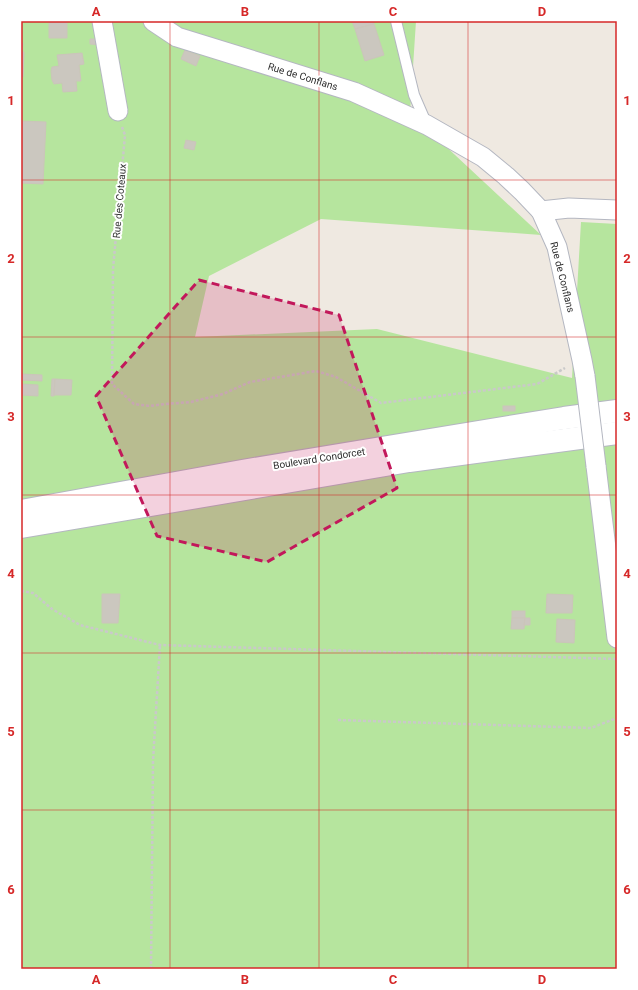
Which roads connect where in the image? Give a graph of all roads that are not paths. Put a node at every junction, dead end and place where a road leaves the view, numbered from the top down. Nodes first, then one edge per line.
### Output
1 (102, 21) edge
2 (153, 21) edge
3 (396, 21) edge
4 (118, 111) road end
5 (427, 125) junction
6 (617, 210) edge
7 (541, 211) junction
8 (617, 411) edge
9 (617, 433) edge
10 (21, 511) edge
11 (21, 527) edge
12 (617, 638) edge

1 - 4 street
2 - 5 street, Rue de Conflans
3 - 5 lane
5 - 7 street, Rue de Conflans
6 - 7 street
7 - 12 street, Rue de Conflans, bridge
8 - 10 main road, Boulevard Condorcet
9 - 11 main road, Boulevard Condorcet

